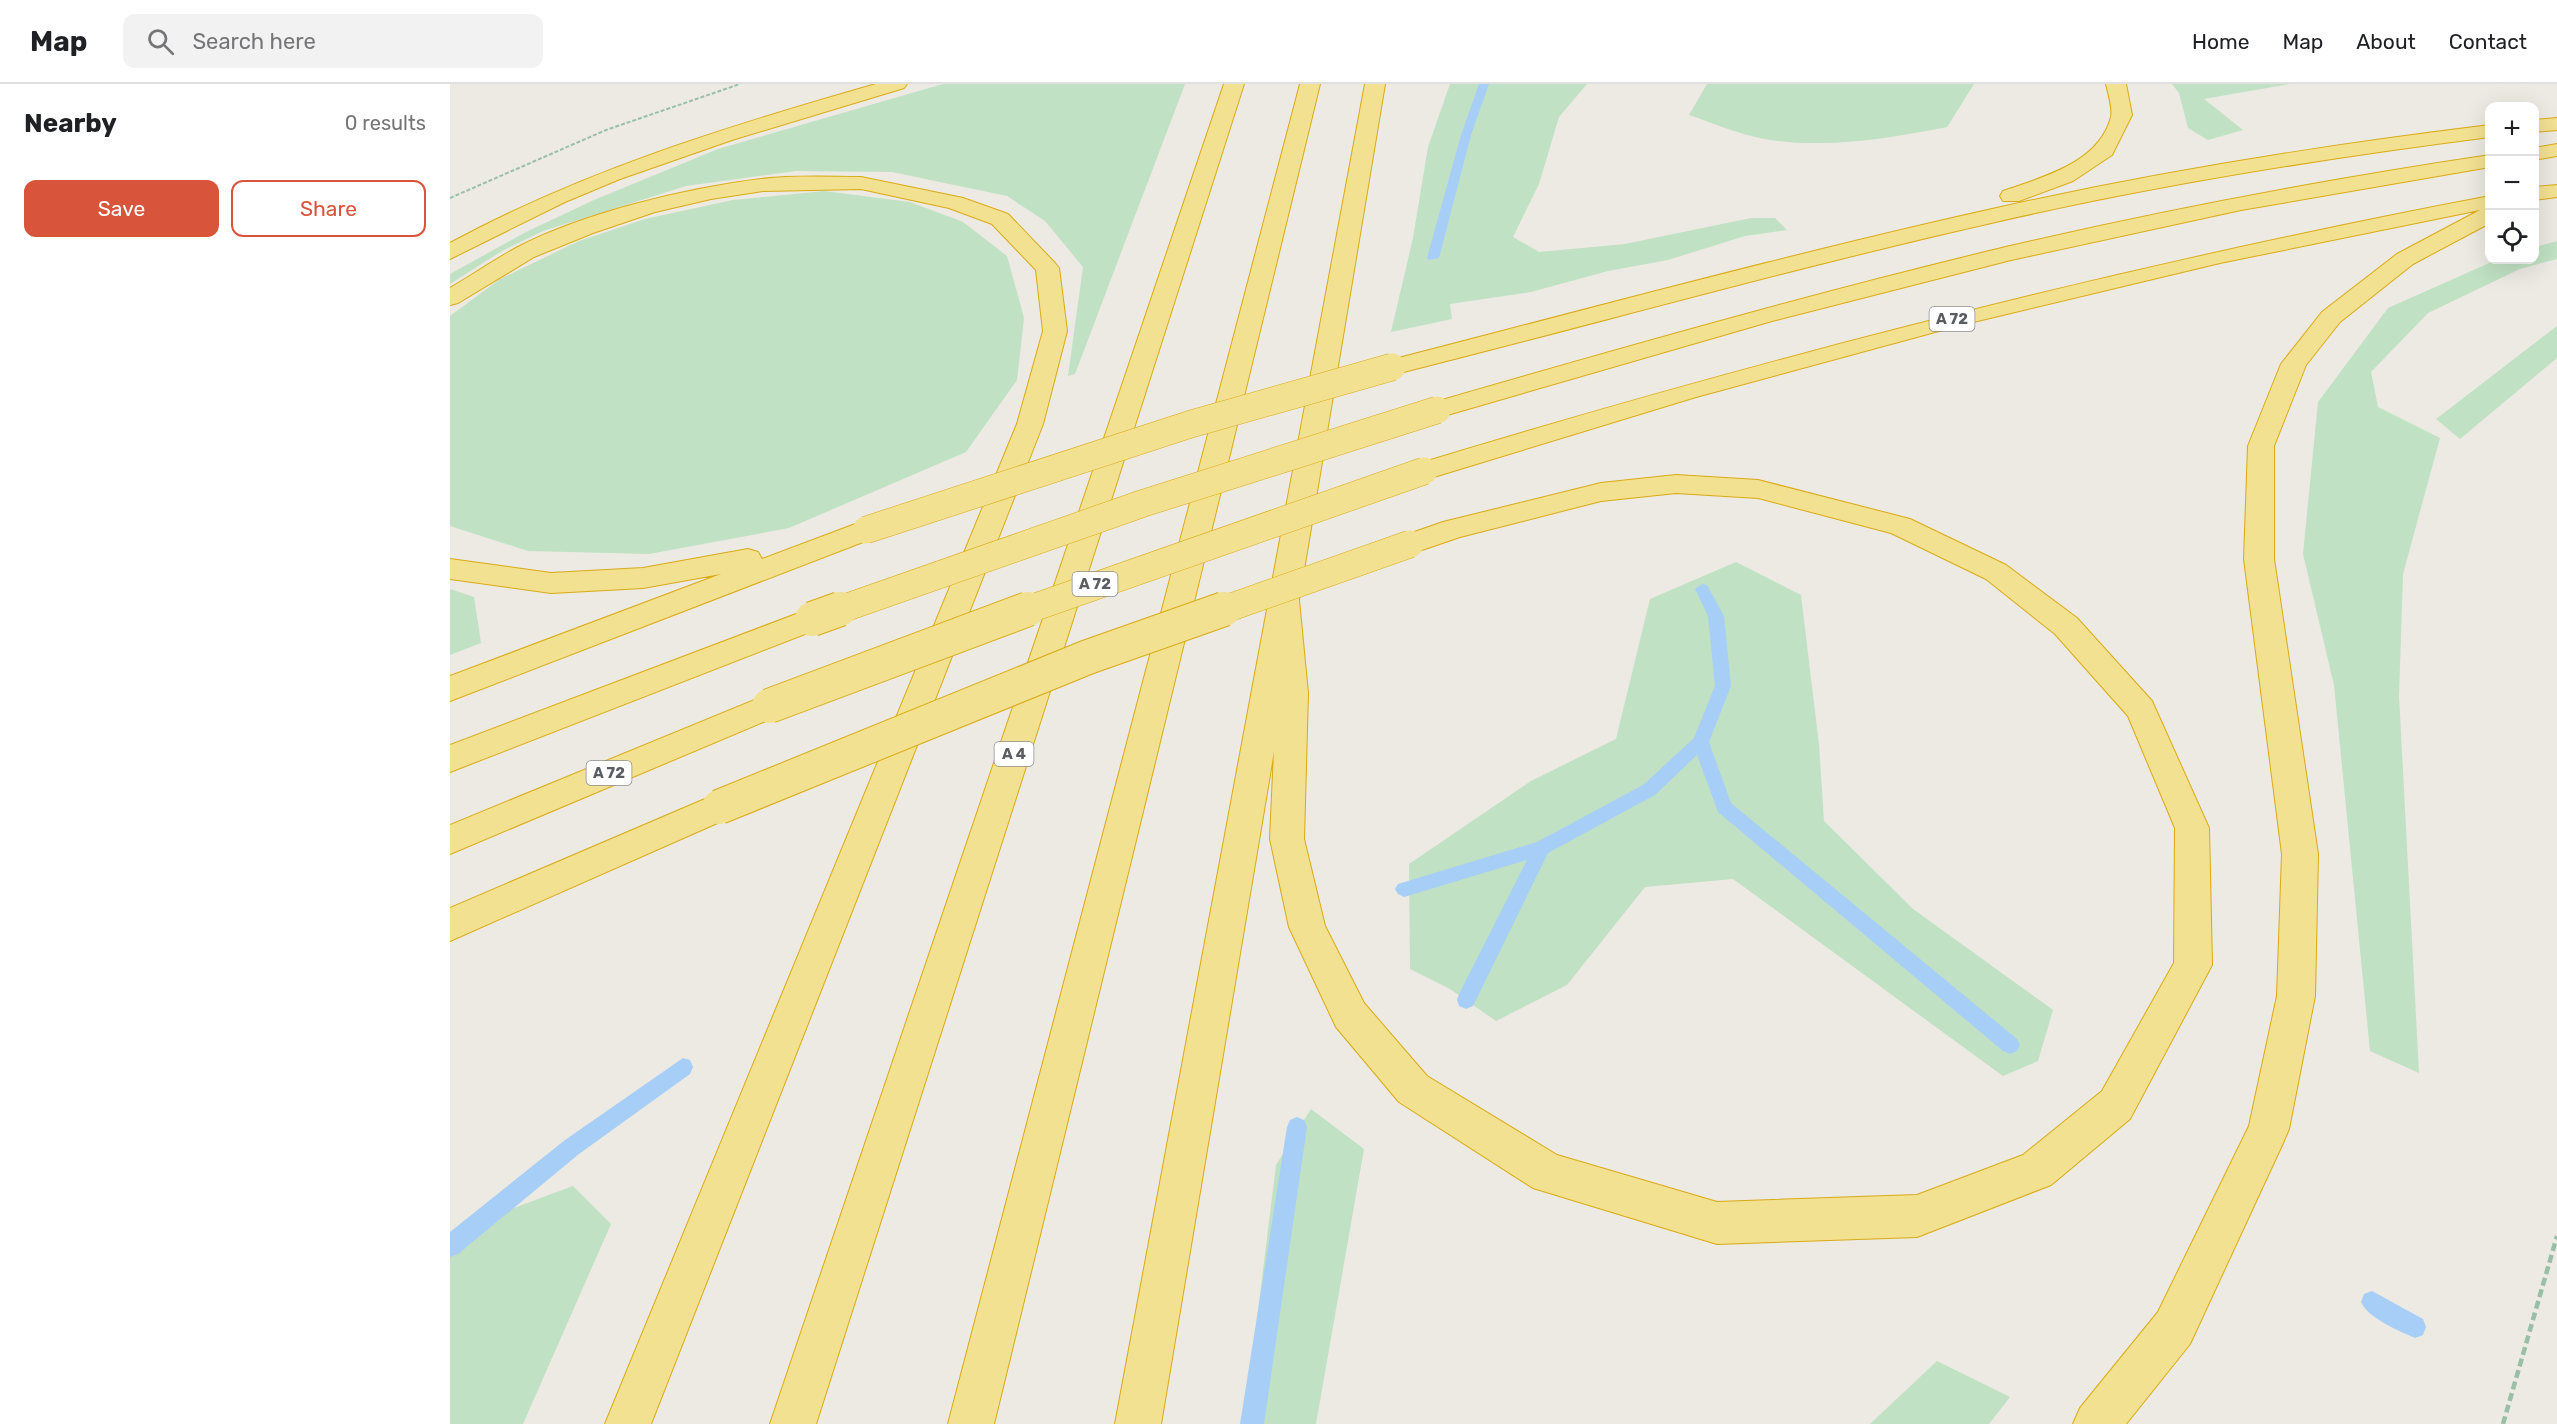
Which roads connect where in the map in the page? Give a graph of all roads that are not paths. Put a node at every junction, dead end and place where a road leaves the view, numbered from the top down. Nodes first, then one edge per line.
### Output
1 (897, 84) edge
2 (1234, 84) edge
3 (1310, 84) edge
4 (1376, 84) edge
5 (2116, 84) edge
6 (2557, 124) edge
7 (2539, 126) edge
8 (2485, 132) edge
9 (2557, 150) edge
10 (2539, 153) edge
11 (2485, 162) edge
12 (2557, 191) edge
13 (2539, 193) edge
14 (2485, 203) edge
15 (2485, 217) edge
16 (1935, 228) junction
17 (450, 252) edge
18 (450, 298) edge
19 (866, 531) junction
20 (450, 569) edge
21 (1284, 600) junction
22 (450, 689) edge
23 (450, 759) edge
24 (450, 840) edge
25 (450, 925) edge
26 (628, 1424) edge
27 (793, 1424) edge
28 (971, 1424) edge
29 (1138, 1424) edge
30 (2096, 1424) edge

1 - 17 highway
2 - 27 highway, A 4
3 - 28 highway
4 - 21 highway
5 - 16 highway
6 - 7 highway
8 - 16 highway
9 - 10 highway
11 - 23 highway, bridge
12 - 13 highway
14 - 24 highway, A 72, bridge
15 - 30 highway
16 - 19 highway, bridge
18 - 26 highway
19 - 20 highway
19 - 22 highway
21 - 25 highway, bridge
21 - 29 highway

